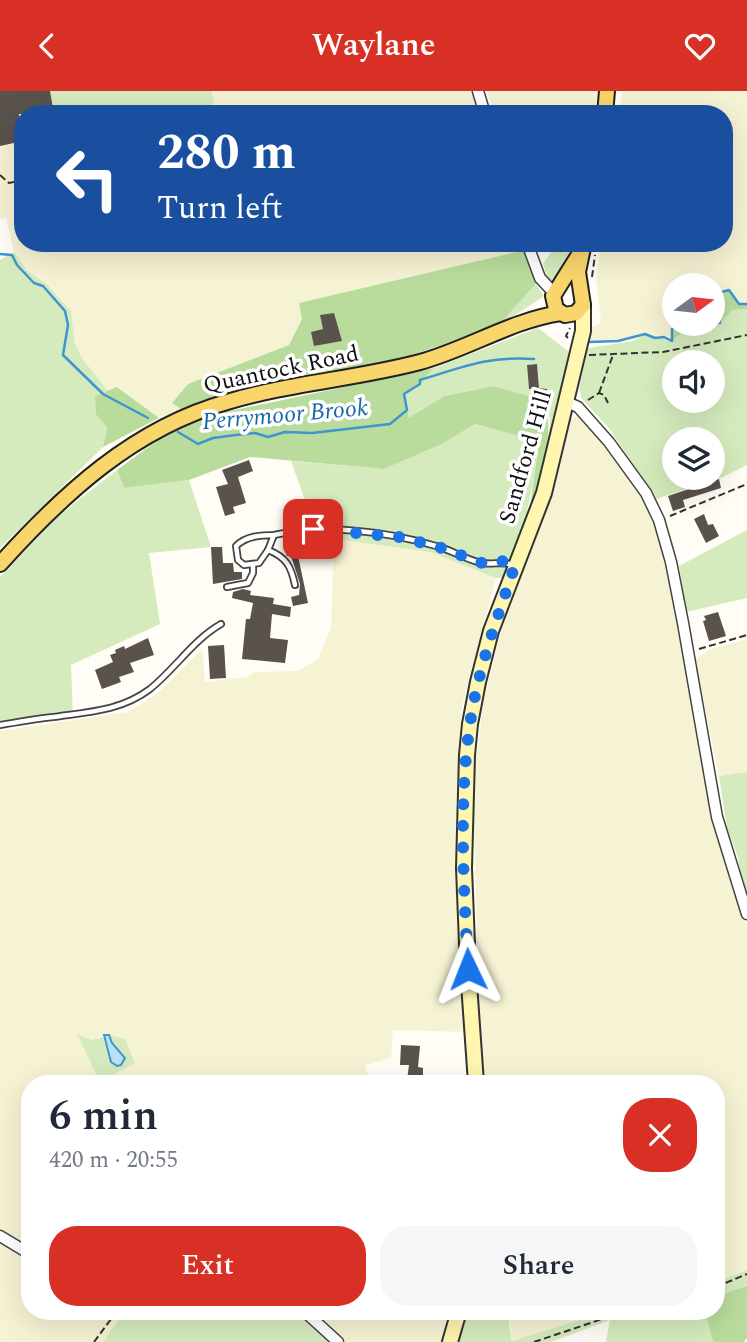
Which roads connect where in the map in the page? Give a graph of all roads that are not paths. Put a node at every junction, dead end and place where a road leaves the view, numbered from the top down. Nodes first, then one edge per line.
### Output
1 (530, 252) edge
2 (580, 252) edge
3 (581, 252) edge
4 (556, 292) junction
5 (582, 298) junction
6 (563, 314) junction
7 (533, 320) junction
8 (579, 347) junction
9 (573, 404) junction
10 (274, 535) junction
11 (268, 550) junction
12 (0, 564) edge
13 (253, 565) junction
14 (515, 565) junction
15 (295, 585) dead end
16 (227, 587) dead end
17 (221, 624) dead end
18 (0, 725) edge
19 (747, 914) edge
20 (475, 1075) edge
21 (0, 1236) edge
22 (21, 1249) edge
23 (314, 1320) edge
24 (456, 1320) edge
25 (338, 1342) edge
26 (450, 1342) edge

1 - 4 street
2 - 4 main road, Quantock Road
3 - 5 main road
4 - 5 main road
4 - 6 main road
4 - 7 main road, Quantock Road
5 - 6 main road
5 - 8 main road, Sandford Hill
6 - 7 main road, Quantock Road
6 - 8 main road
7 - 12 main road, Quantock Road
8 - 9 main road, Sandford Hill
9 - 14 main road, Sandford Hill
9 - 19 street
10 - 11 lane
10 - 13 lane
10 - 14 lane
11 - 13 lane
11 - 15 lane
13 - 16 lane
14 - 20 main road, Sandford Hill
17 - 18 lane
21 - 22 street
23 - 25 street
24 - 26 main road

